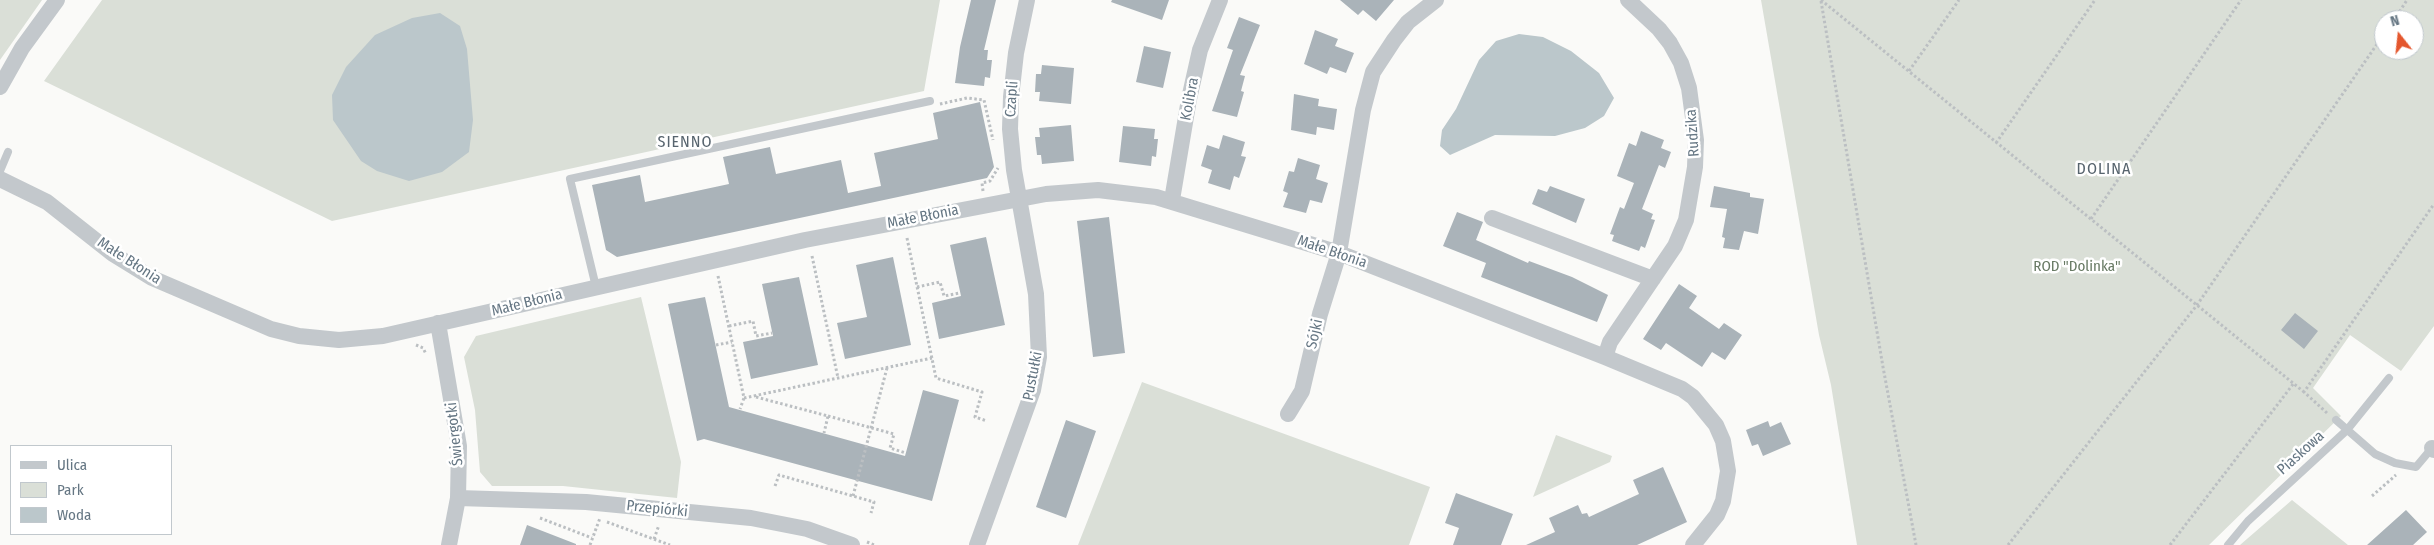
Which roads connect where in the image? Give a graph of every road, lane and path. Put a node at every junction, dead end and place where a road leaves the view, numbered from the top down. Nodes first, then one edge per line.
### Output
1 (57, 0) edge
2 (1027, 0) edge
3 (1220, 0) edge
4 (1436, 0) edge
5 (1628, 0) edge
6 (1821, 0) edge
7 (1959, 0) edge
8 (2095, 0) edge
9 (2241, 0) edge
10 (2374, 49) edge
11 (1909, 71) junction
12 (0, 87) edge
13 (930, 102) joint
14 (1996, 143) junction
15 (995, 148) dead end
16 (8, 152) dead end
17 (999, 167) dead end
18 (0, 171) edge
19 (0, 179) edge
20 (984, 195) dead end
21 (1019, 199) junction
22 (1172, 200) junction
23 (2434, 204) edge
24 (1492, 218) dead end
25 (2091, 219) junction
26 (913, 236) dead end
27 (907, 238) junction
28 (899, 239) dead end
29 (1339, 253) junction
30 (822, 254) dead end
31 (727, 274) dead end
32 (718, 276) junction
33 (709, 278) dead end
34 (1653, 278) junction
35 (917, 286) junction
36 (596, 287) junction
37 (960, 293) dead end
38 (2197, 306) junction
39 (438, 324) junction
40 (729, 326) junction
41 (772, 332) dead end
42 (732, 342) junction
43 (411, 345) dead end
44 (716, 345) dead end
45 (428, 357) dead end
46 (1605, 357) junction
47 (932, 358) junction
48 (887, 368) junction
49 (838, 378) junction
50 (2389, 378) dead end
51 (2294, 383) junction
52 (2304, 392) junction
53 (754, 396) junction
54 (744, 398) junction
55 (740, 410) dead end
56 (1288, 414) dead end
57 (828, 416) junction
58 (2336, 420) joint
59 (987, 421) dead end
60 (871, 428) junction
61 (2347, 430) junction
62 (824, 433) dead end
63 (2433, 449) edge
64 (906, 453) dead end
65 (2407, 465) junction
66 (776, 486) dead end
67 (853, 496) junction
68 (2372, 496) dead end
69 (458, 498) junction
70 (602, 512) dead end
71 (871, 513) dead end
72 (532, 518) dead end
73 (662, 518) dead end
74 (600, 519) junction
75 (592, 538) junction
76 (654, 539) junction
77 (449, 545) edge
78 (590, 545) edge
79 (670, 545) edge
80 (852, 545) edge
81 (977, 545) edge
82 (1693, 545) edge
83 (1916, 545) edge
84 (2008, 545) edge
85 (2170, 545) edge
86 (2228, 545) edge

1 - 12 street
2 - 21 street, Czapli
3 - 22 street, Kolibra
4 - 29 street
5 - 34 street, Rudzika
6 - 11 path
6 - 83 path
7 - 11 path
8 - 14 path
9 - 25 path
10 - 38 path
11 - 14 path
13 - 15 path
13 - 36 lane
14 - 25 path
16 - 18 lane
17 - 20 path
19 - 39 street, Małe Błonia
21 - 22 street, Małe Błonia
21 - 36 street, Małe Błonia
21 - 81 street, Pustułki
22 - 29 street, Małe Błonia
23 - 52 path
24 - 34 street
25 - 38 path
26 - 27 path
27 - 28 path
27 - 35 path
29 - 46 street, Małe Błonia
29 - 56 street, Sójki
30 - 49 path
31 - 32 path
32 - 33 path
32 - 40 path
34 - 46 street, Rudzika
35 - 37 path
35 - 47 path
36 - 39 street, Małe Błonia
38 - 51 path
38 - 84 path
39 - 69 street, Świergotki
40 - 41 path
40 - 42 path
42 - 44 path
42 - 54 path
43 - 45 path
46 - 82 street, Małe Błonia
47 - 48 path
47 - 59 path
48 - 49 path
48 - 60 path
49 - 53 path
50 - 61 lane, Piaskowa
51 - 52 path
51 - 85 path
52 - 58 path
53 - 54 path
53 - 57 path
54 - 55 path
57 - 60 path
57 - 62 path
58 - 61 lane
60 - 64 path
60 - 67 path
61 - 65 lane
61 - 86 lane, Piaskowa
63 - 65 lane
65 - 68 path
66 - 67 path
67 - 71 path
69 - 77 street, Świergotki
69 - 80 street, Przepiórki
70 - 74 path
72 - 75 path
73 - 76 path
74 - 75 path
74 - 76 path
75 - 78 path
76 - 79 path

